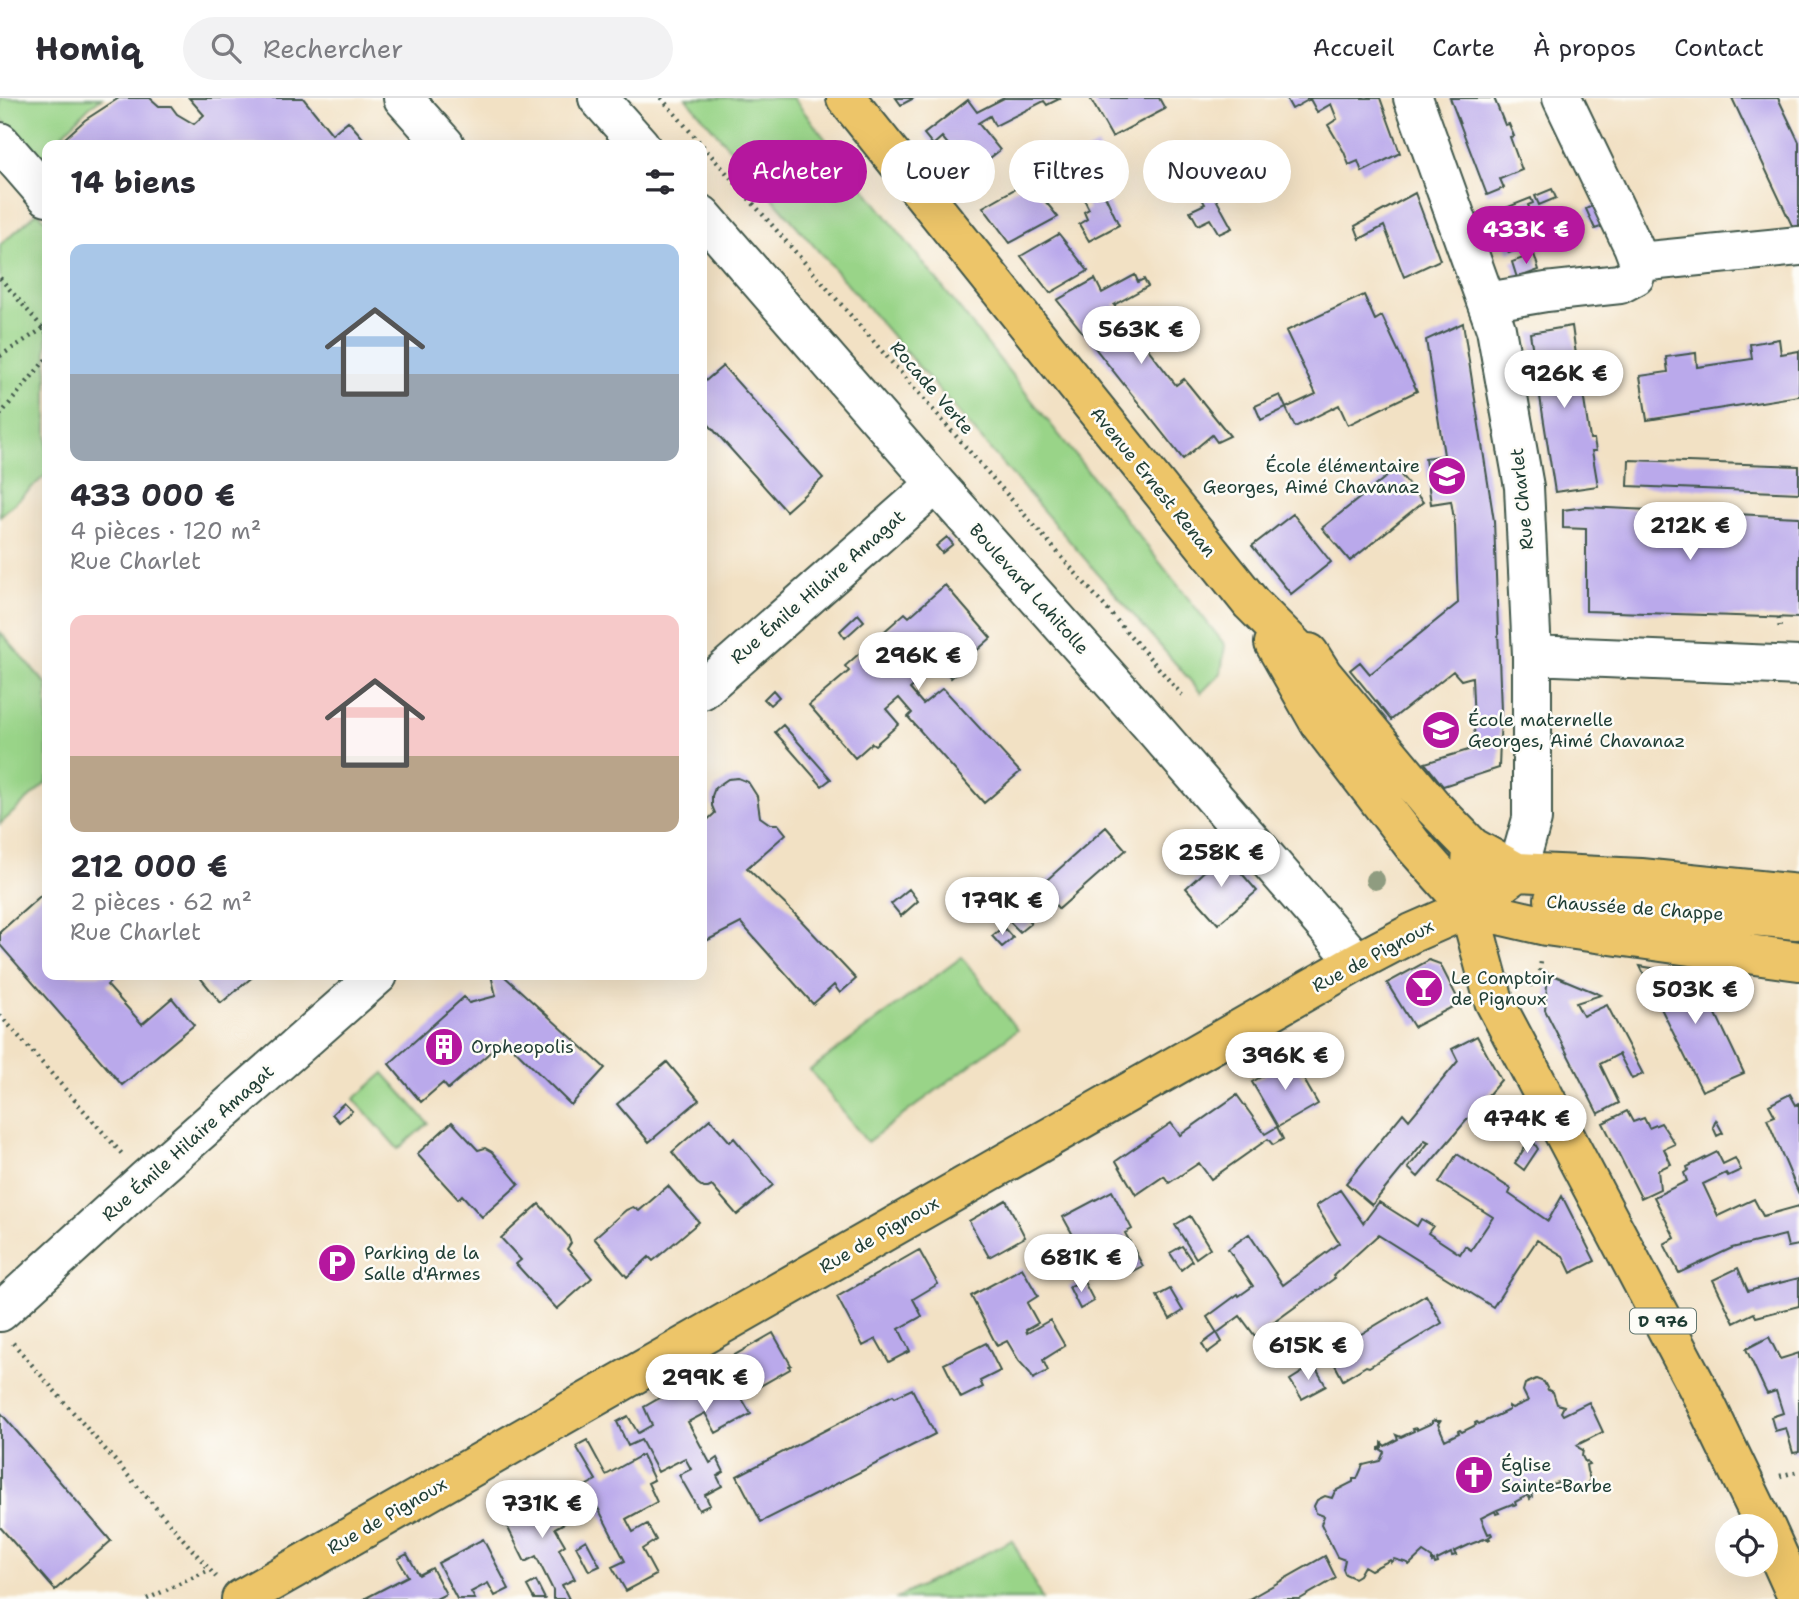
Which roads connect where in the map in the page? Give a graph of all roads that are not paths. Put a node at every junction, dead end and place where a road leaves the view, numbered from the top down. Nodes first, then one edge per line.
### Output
1 (403, 98) edge
2 (598, 98) edge
3 (846, 98) edge
4 (1413, 98) edge
5 (1562, 98) edge
6 (441, 140) edge
7 (636, 140) edge
8 (0, 142) edge
9 (42, 190) edge
10 (707, 221) edge
11 (1799, 246) edge
12 (1639, 262) junction
13 (1487, 302) junction
14 (936, 484) junction
15 (1251, 603) junction
16 (1532, 655) junction
17 (1799, 666) edge
18 (707, 686) edge
19 (1472, 848) junction
20 (1517, 872) junction
21 (1799, 894) edge
22 (1469, 908) junction
23 (1799, 920) edge
24 (1799, 961) edge
25 (1357, 962) junction
26 (372, 980) edge
27 (6, 1326) edge
28 (1759, 1514) edge
29 (1778, 1555) edge
30 (230, 1590) edge
31 (1798, 1599) edge

1 - 6 street
2 - 7 street
3 - 15 main road, Avenue Ernest Renan
4 - 13 street, Rue Charlet
5 - 12 street
8 - 9 street
10 - 14 street, Boulevard Lahitolle
11 - 12 street
12 - 13 street
13 - 16 street, Rue Charlet
14 - 18 street, Rue Émile Hilaire Amagat
14 - 25 street, Boulevard Lahitolle
15 - 19 main road
15 - 22 main road, Avenue Ernest Renan
16 - 17 street
16 - 20 street, Rue Charlet
19 - 20 main road
19 - 22 main road
20 - 21 main road, Chaussée de Chappe
20 - 22 main road, Rue de Pignoux
22 - 23 main road, Chaussée de Chappe
22 - 24 main road, Chaussée de Chappe
22 - 25 main road, Rue de Pignoux
22 - 28 main road, D 976
25 - 30 main road, Rue de Pignoux
26 - 27 street, Rue Émile Hilaire Amagat
29 - 31 main road, D 976

